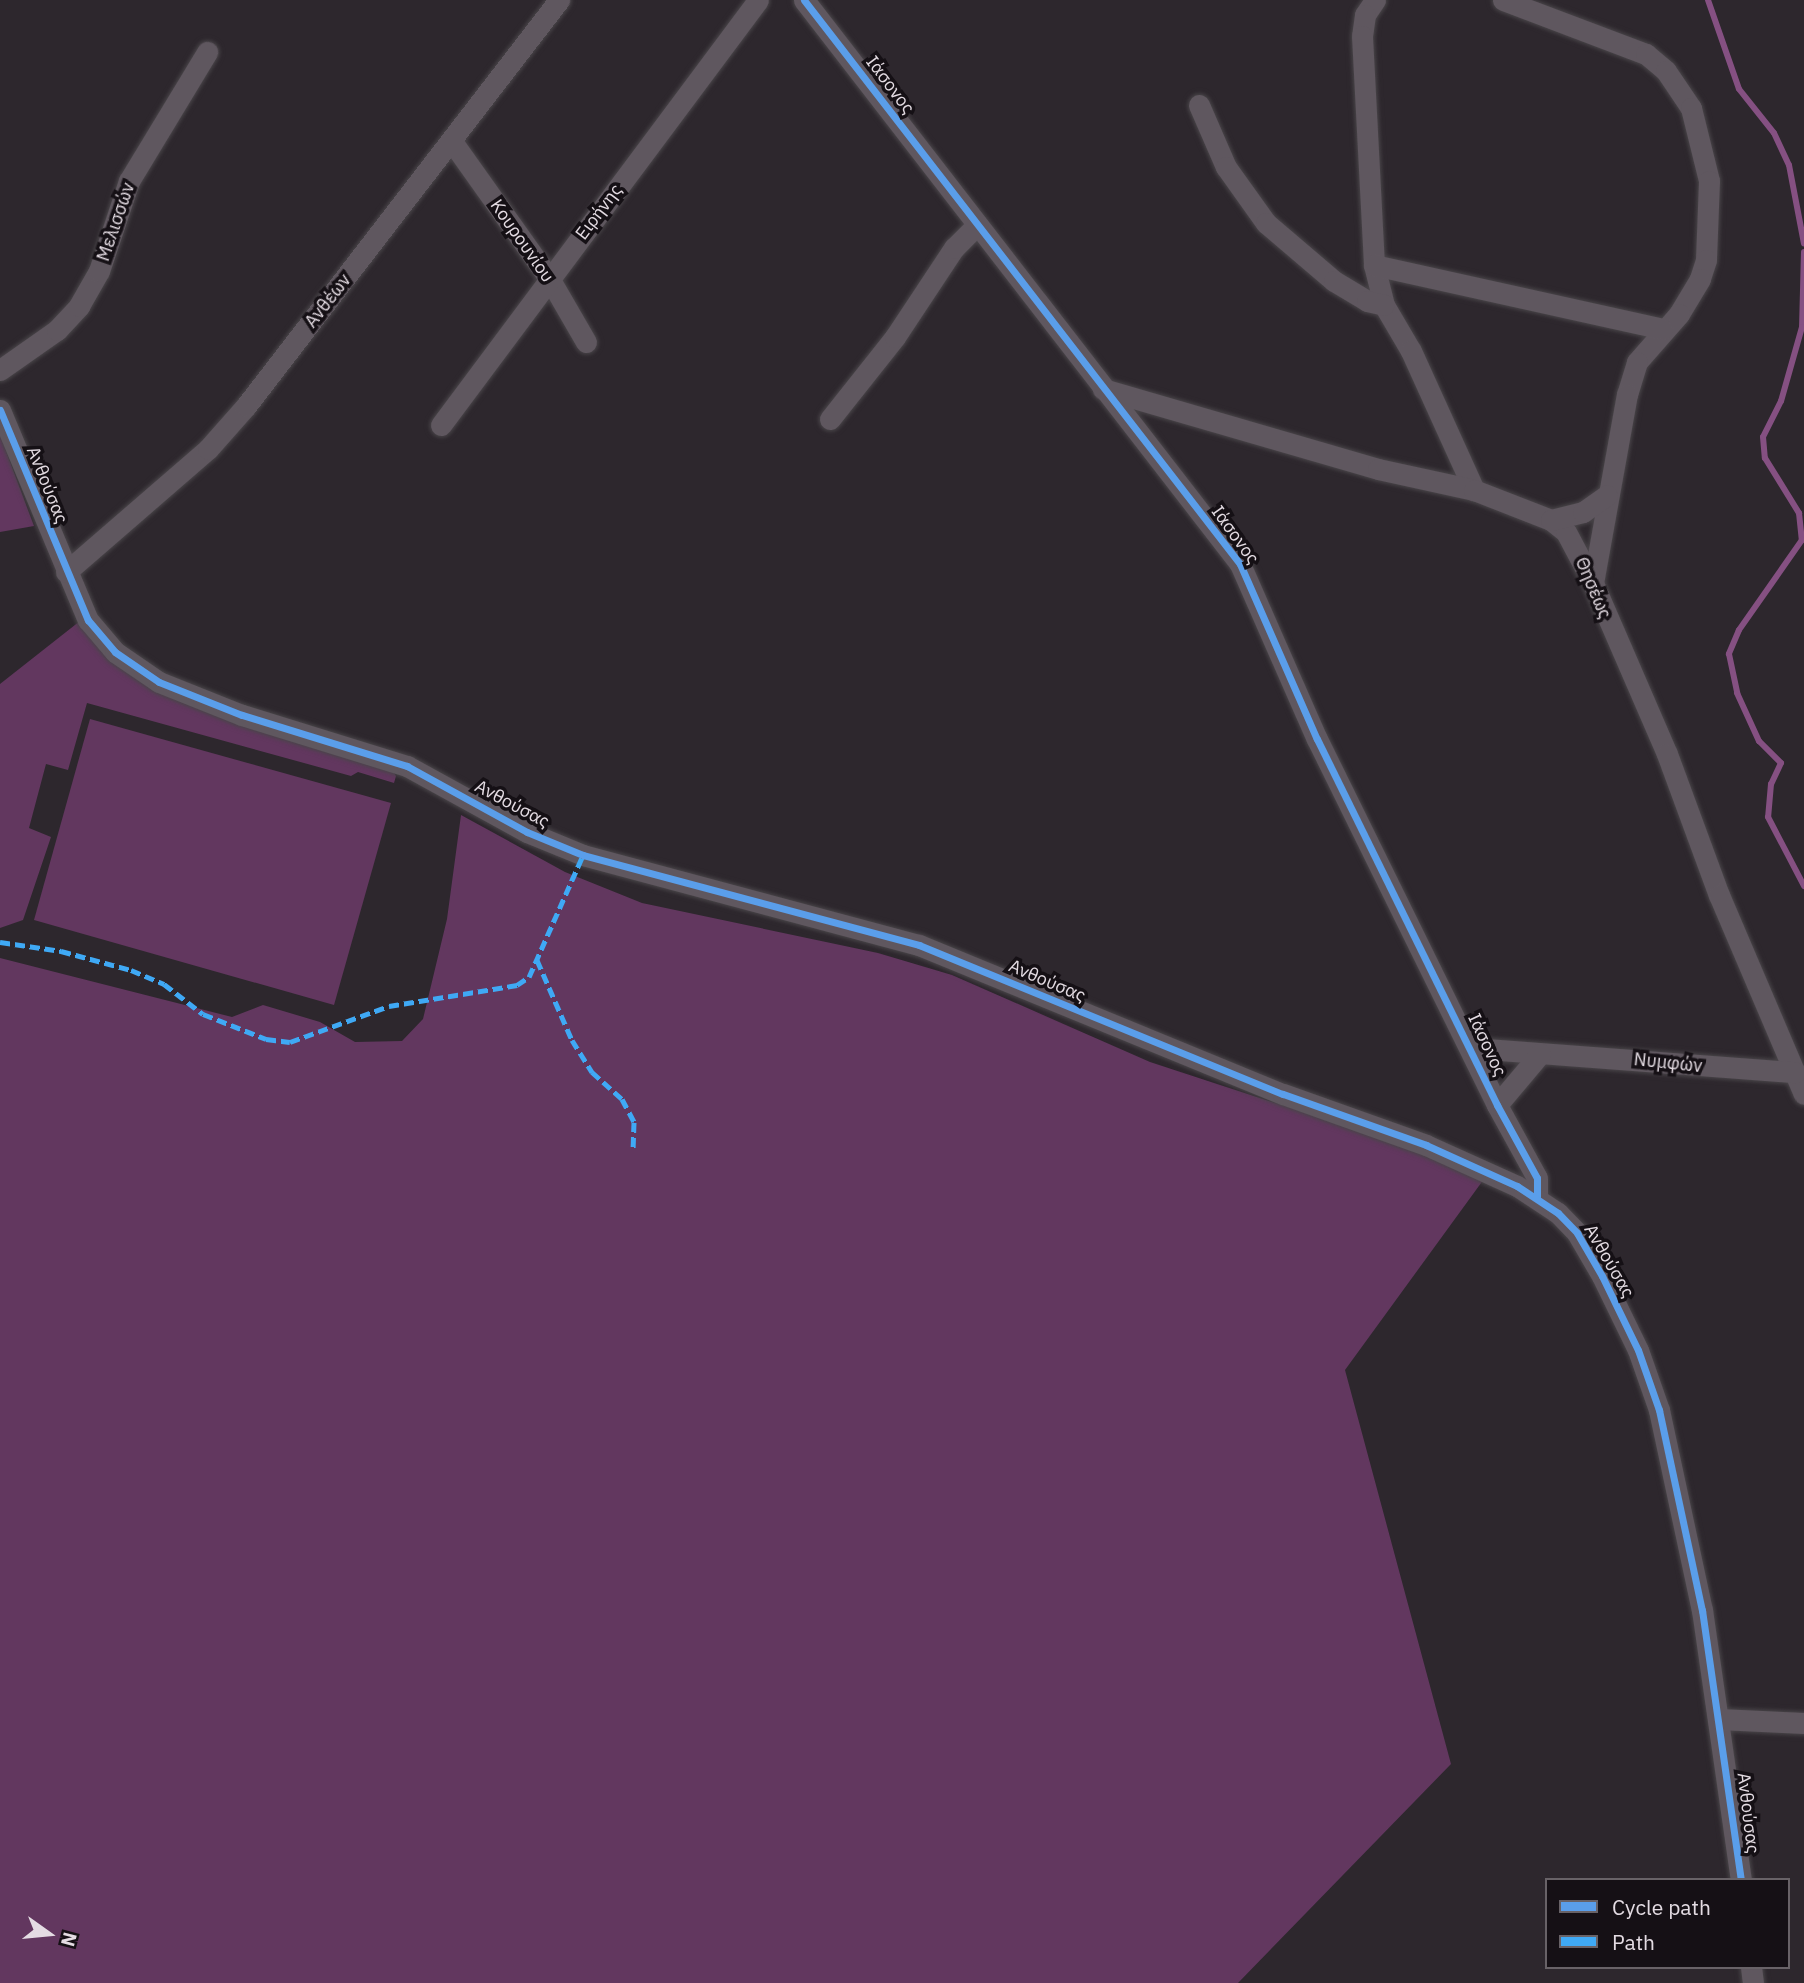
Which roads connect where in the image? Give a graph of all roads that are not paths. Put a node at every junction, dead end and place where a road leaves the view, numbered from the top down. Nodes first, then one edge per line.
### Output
1 (559, 0) edge
2 (758, 0) edge
3 (804, 0) edge
4 (1375, 0) edge
5 (1503, 0) edge
6 (207, 52) dead end
7 (1199, 105) dead end
8 (453, 143) junction
9 (977, 225) junction
10 (1374, 265) junction
11 (548, 278) junction
12 (1384, 305) junction
13 (1662, 330) junction
14 (586, 342) dead end
15 (0, 370) edge
16 (1103, 389) junction
17 (0, 410) edge
18 (830, 419) dead end
19 (441, 425) dead end
20 (1474, 490) junction
21 (1607, 495) junction
22 (1550, 520) junction
23 (66, 572) junction
24 (1593, 583) junction
25 (1473, 1048) junction
26 (1541, 1054) junction
27 (1795, 1072) junction
28 (1804, 1094) edge
29 (1497, 1105) junction
30 (1537, 1198) junction
31 (1719, 1719) junction
32 (1804, 1723) edge
33 (1741, 1878) edge

1 - 8 street, Ανθέων
2 - 11 street, Ειρήνης
3 - 9 street, Ιάσονος
4 - 10 street
5 - 13 street
6 - 15 street, Μελισσών
7 - 12 street
8 - 11 street, Κουρουνίου
8 - 23 street, Ανθέων
9 - 16 street, Ιάσονος
9 - 18 street
10 - 12 street
10 - 13 street
11 - 14 street, Κουρουνίου
11 - 19 street, Ειρήνης
12 - 20 street
13 - 21 street
16 - 20 street, Θησέως
16 - 25 street, Ιάσονος
17 - 23 street, Ανθούσας
20 - 22 street, Θησέως
21 - 22 street
21 - 24 street
22 - 24 street, Θησέως
23 - 30 street, Ανθούσας
24 - 27 street, Θησέως
25 - 26 street, Νυμφών
25 - 29 street, Ιάσονος
26 - 27 street, Νυμφών
26 - 29 street
27 - 28 street, Θησέως
29 - 30 street, Ιάσονος
30 - 31 street, Ανθούσας
31 - 32 street
31 - 33 street, Ανθούσας

